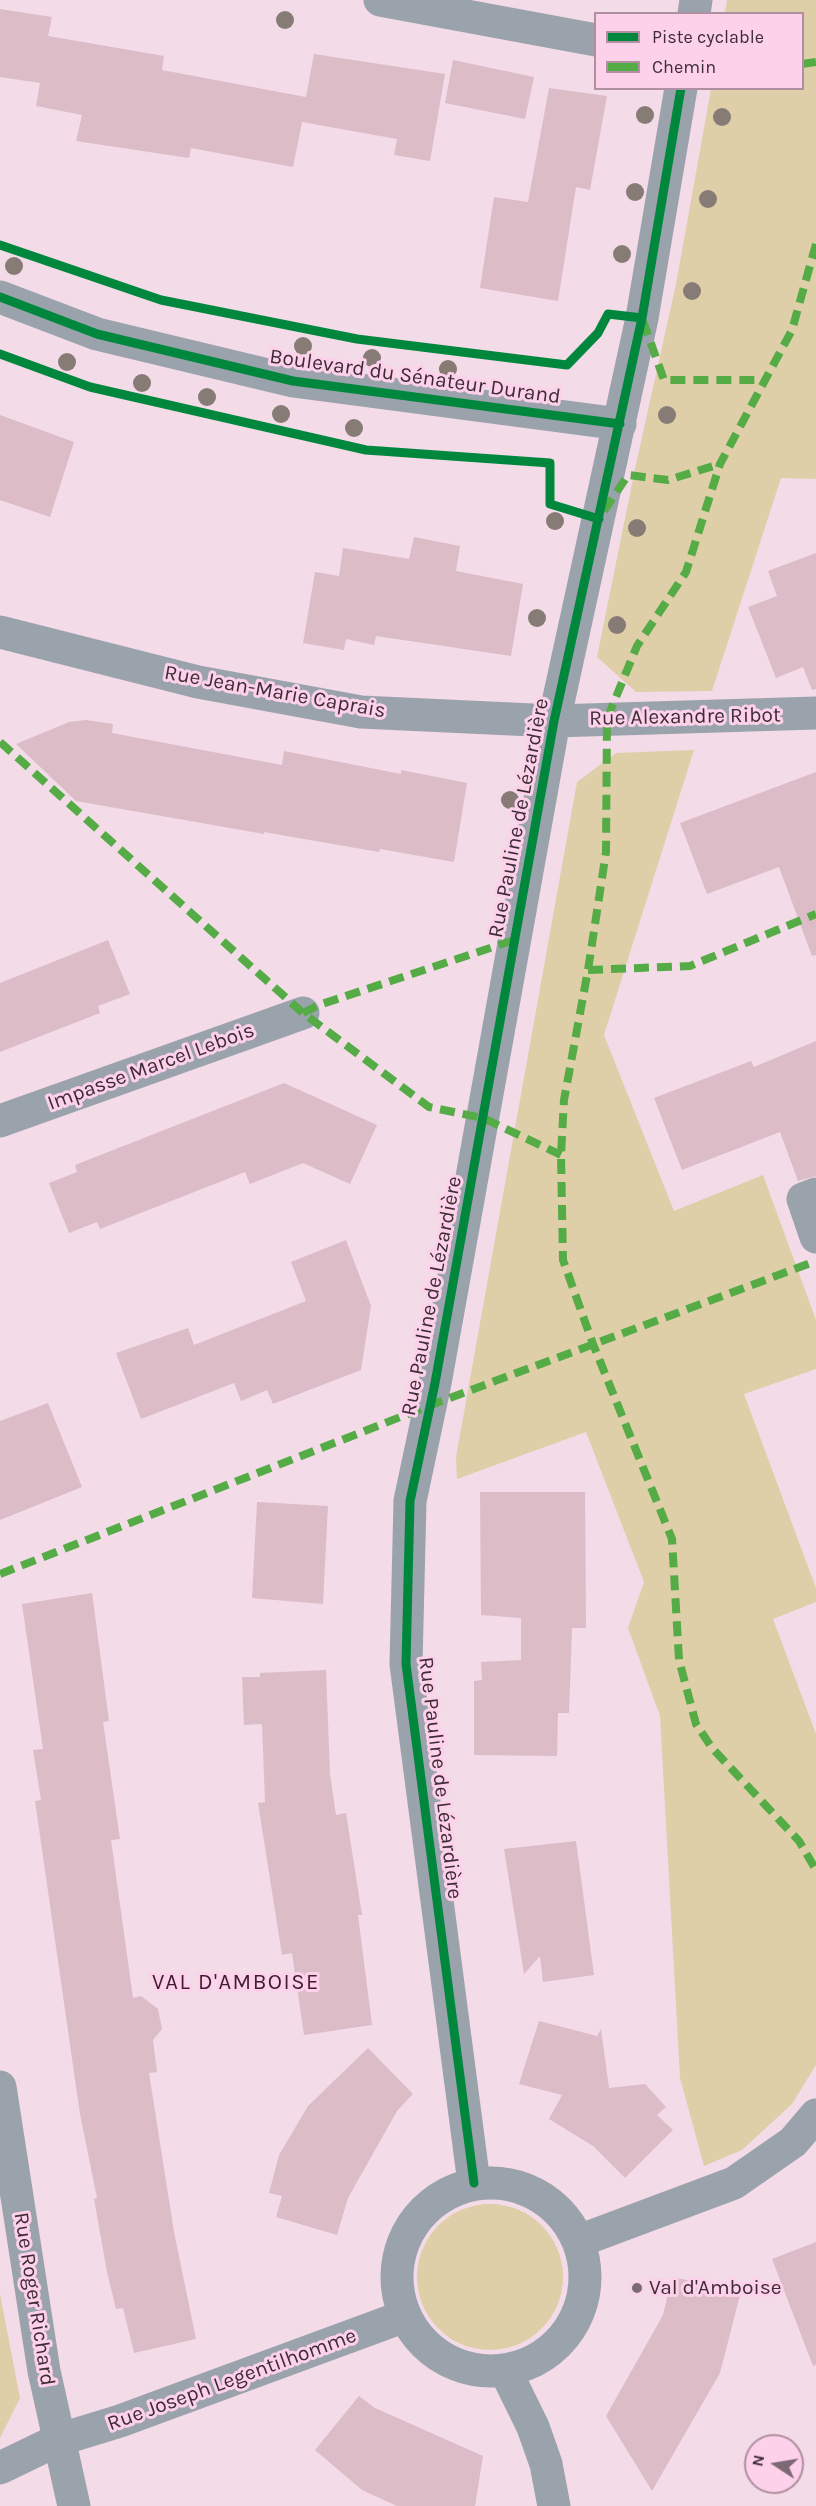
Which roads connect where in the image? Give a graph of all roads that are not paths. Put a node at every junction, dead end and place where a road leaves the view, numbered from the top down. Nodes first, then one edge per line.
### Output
1 (380, 0) edge
2 (594, 40) edge
3 (681, 90) edge
4 (0, 297) edge
5 (620, 424) junction
6 (0, 632) edge
7 (816, 713) edge
8 (554, 721) junction
9 (303, 1013) dead end
10 (0, 1121) edge
11 (816, 1194) edge
12 (816, 1237) edge
13 (0, 2087) edge
14 (816, 2115) edge
15 (474, 2183) junction
16 (579, 2241) junction
17 (405, 2316) junction
18 (506, 2372) junction
19 (58, 2440) junction
20 (546, 2464) junction
21 (0, 2468) edge
22 (75, 2506) edge
23 (554, 2506) edge
24 (575, 2506) edge

1 - 2 street
3 - 5 street, Rue Pauline de Lézardière
4 - 5 street, Boulevard du Sénateur Durand
5 - 8 street, Rue Pauline de Lézardière
6 - 8 street, Rue Jean-Marie Caprais
7 - 8 street, Rue Alexandre Ribot
8 - 15 street, Rue Pauline de Lézardière
9 - 10 street, Impasse Marcel Lebois
11 - 12 street
13 - 19 street, Rue Roger Richard
14 - 16 street
15 - 16 street
15 - 17 street
16 - 18 street
17 - 18 street
17 - 19 street, Rue Joseph Legentilhomme
18 - 20 street
19 - 21 street, Rue Joseph Legentilhomme
19 - 22 street, Rue Roger Richard
20 - 23 street
20 - 24 street

